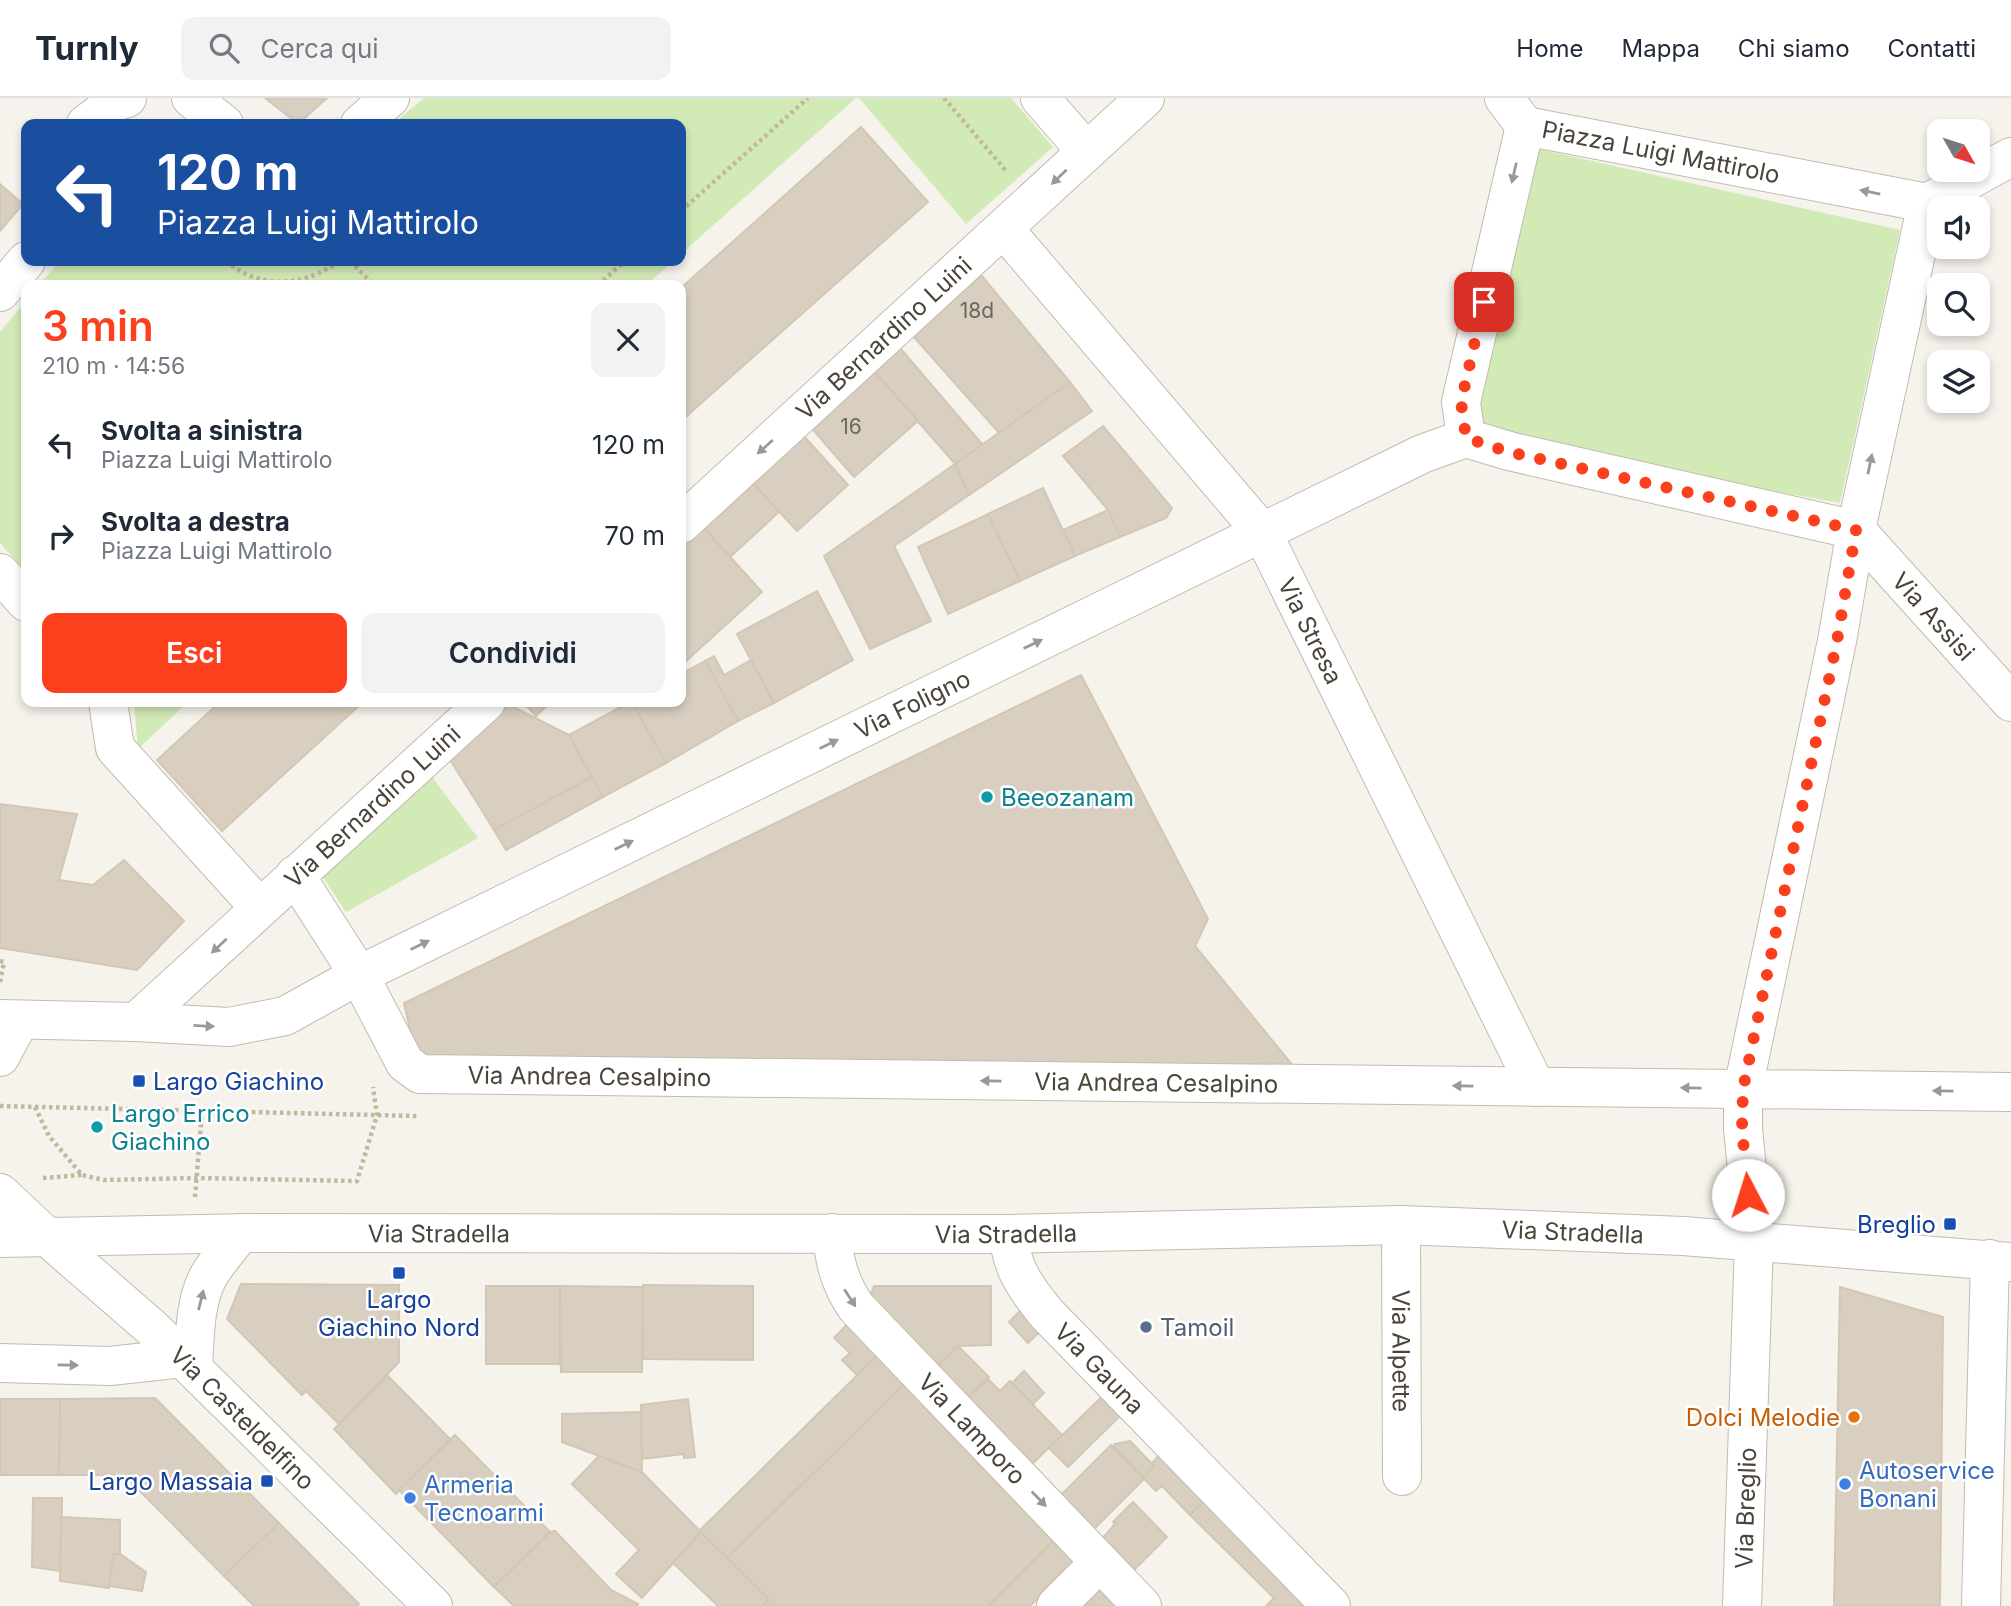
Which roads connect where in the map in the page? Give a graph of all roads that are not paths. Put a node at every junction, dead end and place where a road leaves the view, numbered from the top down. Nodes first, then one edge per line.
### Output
1 (81, 98) edge
2 (127, 98) edge
3 (191, 98) edge
4 (390, 98) edge
5 (1040, 98) edge
6 (1145, 98) edge
7 (1515, 112) edge
8 (85, 119) edge
9 (93, 119) edge
10 (218, 119) edge
11 (366, 119) edge
12 (1086, 151) junction
13 (2011, 157) edge
14 (1940, 196) edge
15 (1927, 203) joint
16 (1004, 229) junction
17 (22, 266) edge
18 (0, 292) edge
19 (1466, 438) junction
20 (686, 519) edge
21 (1856, 530) junction
22 (1262, 531) junction
23 (0, 573) edge
24 (21, 596) edge
25 (2011, 702) edge
26 (109, 707) edge
27 (480, 707) edge
28 (295, 875) junction
29 (258, 907) junction
30 (359, 975) junction
31 (10, 1020) edge
32 (136, 1022) junction
33 (0, 1057) edge
34 (1536, 1087) junction
35 (1743, 1089) junction
36 (2011, 1092) edge
37 (0, 1192) edge
38 (1401, 1226) junction
39 (241, 1233) junction
40 (832, 1233) junction
41 (1009, 1234) junction
42 (46, 1236) junction
43 (0, 1238) edge
44 (1754, 1241) junction
45 (2001, 1261) edge
46 (0, 1363) edge
47 (188, 1363) junction
48 (1402, 1476) dead end
49 (1100, 1562) junction
50 (433, 1606) edge
51 (1056, 1606) edge
52 (1142, 1606) edge
53 (1331, 1606) edge
54 (1742, 1606) edge
55 (1981, 1606) edge

1 - 8 street
2 - 9 street
3 - 10 street
4 - 11 street
5 - 12 street
6 - 12 street, Via Bernardino Luini
15 -> 7 street, Piazza Luigi Mattirolo
7 -> 19 street, Piazza Luigi Mattirolo
12 -> 16 street, Via Bernardino Luini
13 - 14 street
21 -> 15 street
16 -> 20 street, Via Bernardino Luini
16 - 22 street, Via Stresa
17 - 18 street
19 - 21 street
19 - 22 street, Via Foligno
21 - 25 street, Via Assisi
21 - 35 street, Via Breglio
30 -> 22 street, Via Foligno
22 - 34 street, Via Stresa
23 - 24 street
26 - 29 street
27 - 28 street, Via Bernardino Luini
28 - 29 street, Via Bernardino Luini
28 - 30 street, Via Andrea Cesalpino
29 -> 32 street, Via Bernardino Luini
32 -> 30 street
34 -> 30 street, Via Andrea Cesalpino
31 - 32 street
31 - 33 street
35 -> 34 street, Via Andrea Cesalpino
36 -> 35 street, Via Andrea Cesalpino
35 - 44 street, Via Breglio
37 - 42 street
38 - 41 street, Via Stradella
38 - 44 street, Via Stradella
38 - 48 street, Via Alpette
39 - 40 street, Via Stradella
39 - 42 street, Via Stradella
47 -> 39 street
40 - 41 street, Via Stradella
40 -> 49 street, Via Lamporo
41 - 53 street, Via Gauna
42 - 43 street, Via Stradella
42 - 47 street, Via Casteldelfino
44 - 45 street, Via Stradella
44 - 54 street, Via Breglio
45 - 55 street
46 -> 47 street
47 - 50 street, Via Casteldelfino
49 - 51 street
49 - 52 street, Via Lamporo

